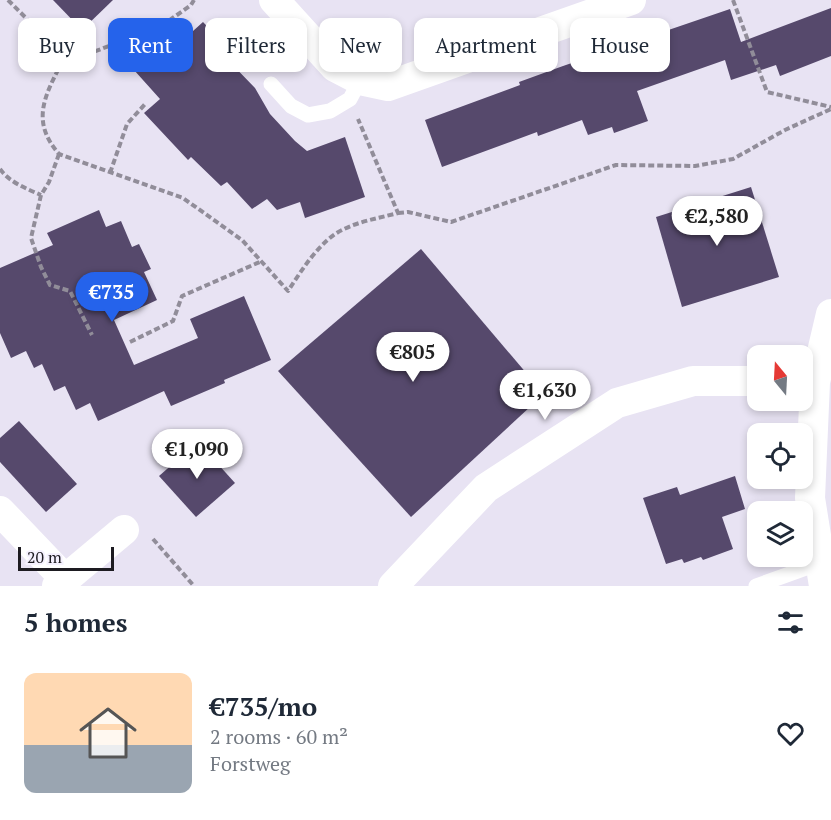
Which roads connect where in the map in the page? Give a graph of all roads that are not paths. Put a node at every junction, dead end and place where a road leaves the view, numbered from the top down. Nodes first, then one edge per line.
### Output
1 (274, 0) edge
2 (630, 0) edge
3 (271, 84) dead end
4 (355, 90) junction
5 (831, 314) edge
6 (828, 343) edge
7 (813, 374) edge
8 (747, 381) edge
9 (809, 411) edge
10 (0, 511) edge
11 (124, 530) road end
12 (822, 575) edge
13 (61, 583) edge
14 (393, 586) edge
15 (756, 586) edge

1 - 4 street
2 - 4 street
3 - 4 lane
5 - 6 street
6 - 7 street
8 - 14 street
9 - 12 street
10 - 13 street
11 - 13 street
12 - 15 lane

